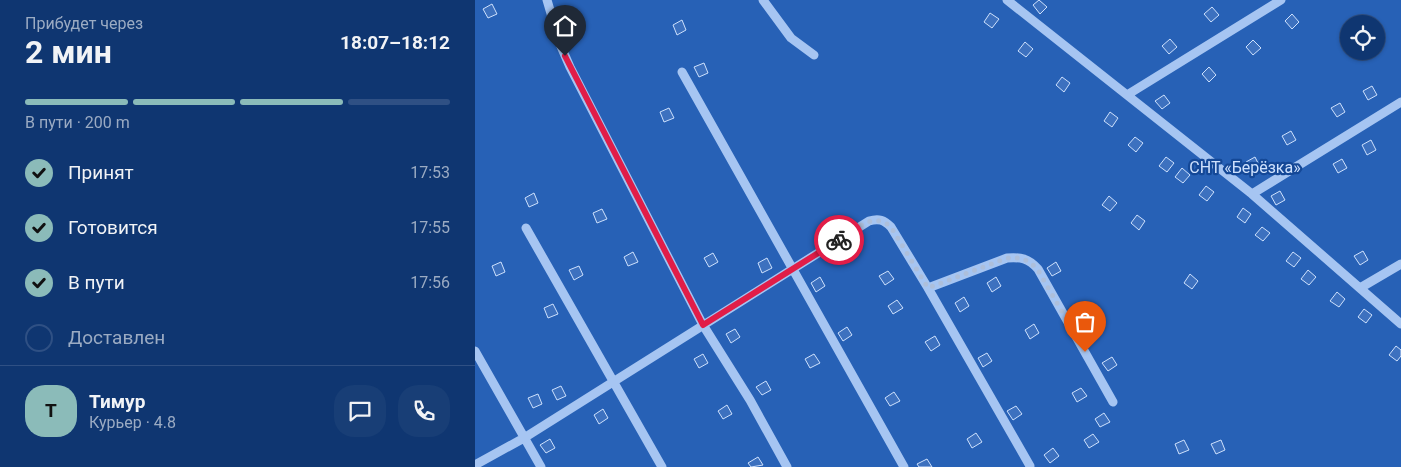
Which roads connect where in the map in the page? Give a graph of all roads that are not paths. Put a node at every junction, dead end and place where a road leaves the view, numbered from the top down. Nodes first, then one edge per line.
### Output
1 (547, 0) edge
2 (763, 0) edge
3 (1007, 0) edge
4 (1281, 0) edge
5 (814, 55) dead end
6 (681, 72) dead end
7 (1127, 95) junction
8 (1401, 102) edge
9 (1252, 194) junction
10 (526, 228) dead end
11 (1401, 264) edge
12 (794, 268) junction
13 (928, 288) junction
14 (1360, 288) junction
15 (1401, 324) edge
16 (703, 325) junction
17 (475, 351) edge
18 (614, 382) junction
19 (1113, 402) dead end
20 (524, 438) junction
21 (475, 465) edge
22 (1030, 466) dead end
23 (541, 467) edge
24 (662, 467) edge
25 (787, 467) edge
26 (904, 467) edge

1 - 16 street
2 - 5 street
3 - 7 street
4 - 7 street
6 - 12 street
7 - 9 street
8 - 9 street
9 - 14 street
10 - 18 street
11 - 14 street
12 - 13 street
12 - 16 street
12 - 26 street
13 - 19 street
13 - 22 street
14 - 15 street
16 - 18 street
16 - 25 street
17 - 20 street
18 - 20 street
18 - 24 street
20 - 21 street
20 - 23 street

